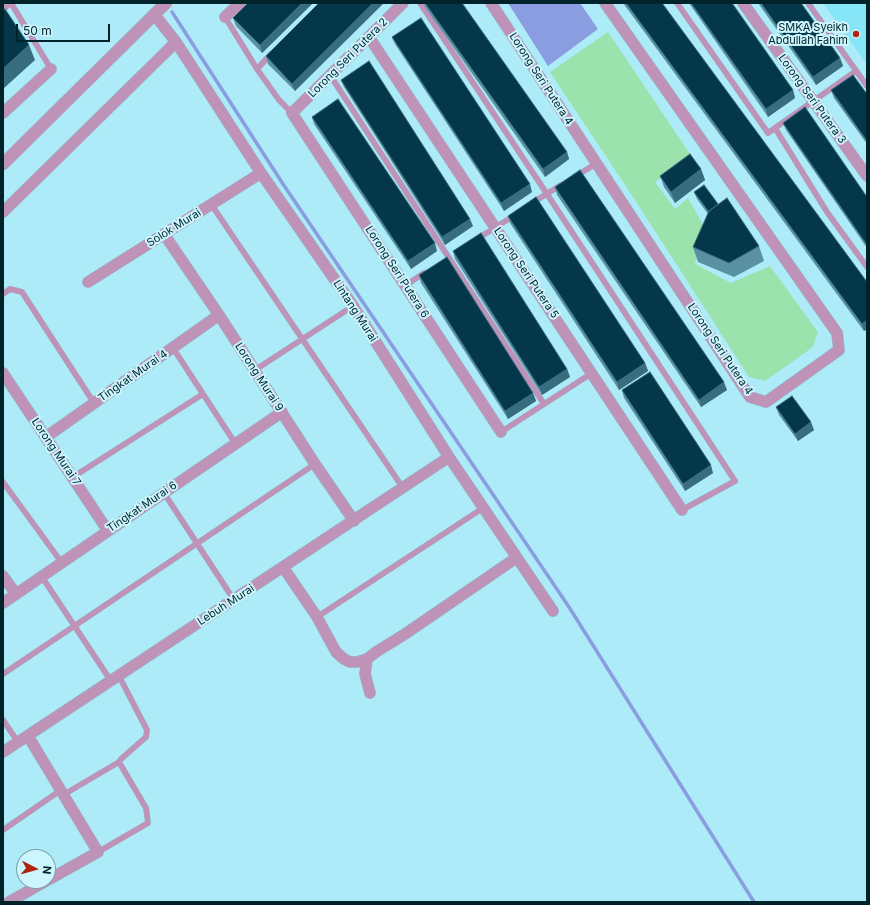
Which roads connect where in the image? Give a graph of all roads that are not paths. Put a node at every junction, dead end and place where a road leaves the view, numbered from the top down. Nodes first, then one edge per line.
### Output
1 (11, 3) edge
2 (166, 3) edge
3 (240, 3) edge
4 (403, 3) edge
5 (420, 3) edge
6 (491, 3) edge
7 (605, 3) edge
8 (676, 3) edge
9 (743, 3) edge
10 (808, 3) edge
11 (3, 10) edge
12 (154, 14) junction
13 (225, 18) joint
14 (369, 37) junction
15 (176, 42) junction
16 (273, 53) edge
17 (51, 69) joint
18 (257, 69) junction
19 (856, 71) junction
20 (330, 75) junction
21 (867, 86) edge
22 (813, 101) junction
23 (3, 113) edge
24 (292, 113) junction
25 (774, 128) junction
26 (596, 163) junction
27 (3, 164) edge
28 (260, 173) junction
29 (867, 176) edge
30 (572, 178) edge
31 (566, 182) edge
32 (547, 194) junction
33 (212, 204) junction
34 (528, 207) edge
35 (521, 211) edge
36 (3, 212) edge
37 (495, 228) junction
38 (164, 234) junction
39 (475, 240) edge
40 (455, 253) edge
41 (449, 258) junction
42 (442, 262) edge
43 (867, 267) edge
44 (430, 270) edge
45 (88, 282) dead end
46 (406, 286) junction
47 (3, 294) edge
48 (353, 306) junction
49 (219, 315) junction
50 (302, 339) junction
51 (173, 348) junction
52 (255, 370) junction
53 (3, 373) edge
54 (592, 373) junction
55 (203, 394) junction
56 (94, 403) junction
57 (544, 404) junction
58 (282, 412) junction
59 (501, 432) joint
60 (46, 437) junction
61 (235, 444) junction
62 (449, 457) junction
63 (315, 464) junction
64 (73, 477) junction
65 (3, 482) edge
66 (403, 488) junction
67 (164, 492) junction
68 (483, 508) junction
69 (682, 510) joint
70 (354, 521) junction
71 (108, 531) junction
72 (197, 543) junction
73 (516, 558) junction
74 (62, 563) junction
75 (283, 567) junction
76 (3, 576) edge
77 (42, 577) junction
78 (16, 594) junction
79 (234, 600) junction
80 (3, 603) edge
81 (553, 611) dead end
82 (317, 617) junction
83 (75, 626) junction
84 (367, 659) junction
85 (3, 674) edge
86 (115, 678) junction
87 (370, 693) dead end
88 (3, 720) edge
89 (28, 736) junction
90 (18, 742) junction
91 (3, 752) edge
92 (119, 762) junction
93 (62, 793) junction
94 (3, 830) edge
95 (98, 852) junction
96 (56, 875) edge
97 (31, 889) edge
98 (9, 902) edge

1 - 11 lane
1 - 17 lane
2 - 12 street
3 - 13 street
4 - 14 street, Lorong Seri Putera 2
5 - 32 lane
6 - 26 street, Lorong Seri Putera 4
7 - 26 street, Lorong Seri Putera 4
8 - 25 lane
9 - 22 street, Lorong Seri Putera 3
10 - 19 lane
12 - 15 street, Lintang Murai
12 - 27 street
13 - 18 lane
14 - 20 street, Lorong Seri Putera 2
14 - 37 street, Lorong Seri Putera 5
15 - 28 street, Lintang Murai
15 - 36 street
16 - 18 lane
17 - 23 street
18 - 24 lane
19 - 21 lane
19 - 22 lane
20 - 24 street, Lorong Seri Putera 2
20 - 41 lane
22 - 25 lane
22 - 29 street, Lorong Seri Putera 3
24 - 46 street, Lorong Seri Putera 6
25 - 43 lane
26 - 30 lane
28 - 33 street, Solok Murai
28 - 48 street, Lintang Murai
31 - 32 lane
32 - 34 lane
32 - 69 lane
33 - 38 street, Solok Murai
33 - 50 lane
35 - 37 lane
37 - 39 lane
37 - 54 street, Lorong Seri Putera 5
38 - 45 street, Solok Murai
38 - 49 street, Lorong Murai 9
40 - 41 lane
41 - 42 lane
41 - 57 lane
44 - 46 lane
46 - 59 street, Lorong Seri Putera 6
47 - 56 lane
48 - 50 lane
48 - 62 street, Lintang Murai
49 - 51 street, Tingkat Murai 4
49 - 52 street, Lorong Murai 9
50 - 52 lane
50 - 66 lane
51 - 55 lane
51 - 56 street, Tingkat Murai 4
52 - 58 street, Lorong Murai 9
53 - 60 street, Lorong Murai 7
54 - 57 lane
54 - 69 street, Lorong Seri Putera 5
55 - 61 lane
55 - 64 lane
56 - 60 street, Tingkat Murai 4
57 - 59 lane
58 - 61 street, Tingkat Murai 6
58 - 63 street, Lorong Murai 9
60 - 64 street, Lorong Murai 7
61 - 67 street, Tingkat Murai 6
62 - 66 street, Lebuh Murai
62 - 68 street, Lintang Murai
63 - 70 street, Lorong Murai 9
63 - 72 lane
64 - 71 street, Lorong Murai 7
65 - 74 lane
66 - 70 street, Lebuh Murai
67 - 71 street, Tingkat Murai 6
67 - 72 lane
68 - 73 street, Lintang Murai
68 - 82 lane
70 - 75 street, Lebuh Murai
71 - 74 street, Tingkat Murai 6
72 - 79 lane
72 - 83 lane
73 - 81 street, Lintang Murai
73 - 84 street
74 - 77 street, Tingkat Murai 6
75 - 79 street, Lebuh Murai
75 - 82 street
76 - 78 street
77 - 78 street, Tingkat Murai 6
77 - 83 lane
78 - 80 street, Tingkat Murai 6
79 - 86 street, Lebuh Murai
82 - 84 street
83 - 85 lane
83 - 86 lane
84 - 87 street
86 - 89 street, Lebuh Murai
86 - 92 lane
88 - 90 lane
89 - 90 street, Lebuh Murai
89 - 93 street
90 - 91 street, Lebuh Murai
92 - 93 lane
92 - 95 lane
93 - 94 lane
93 - 95 street
95 - 96 street
97 - 98 street

